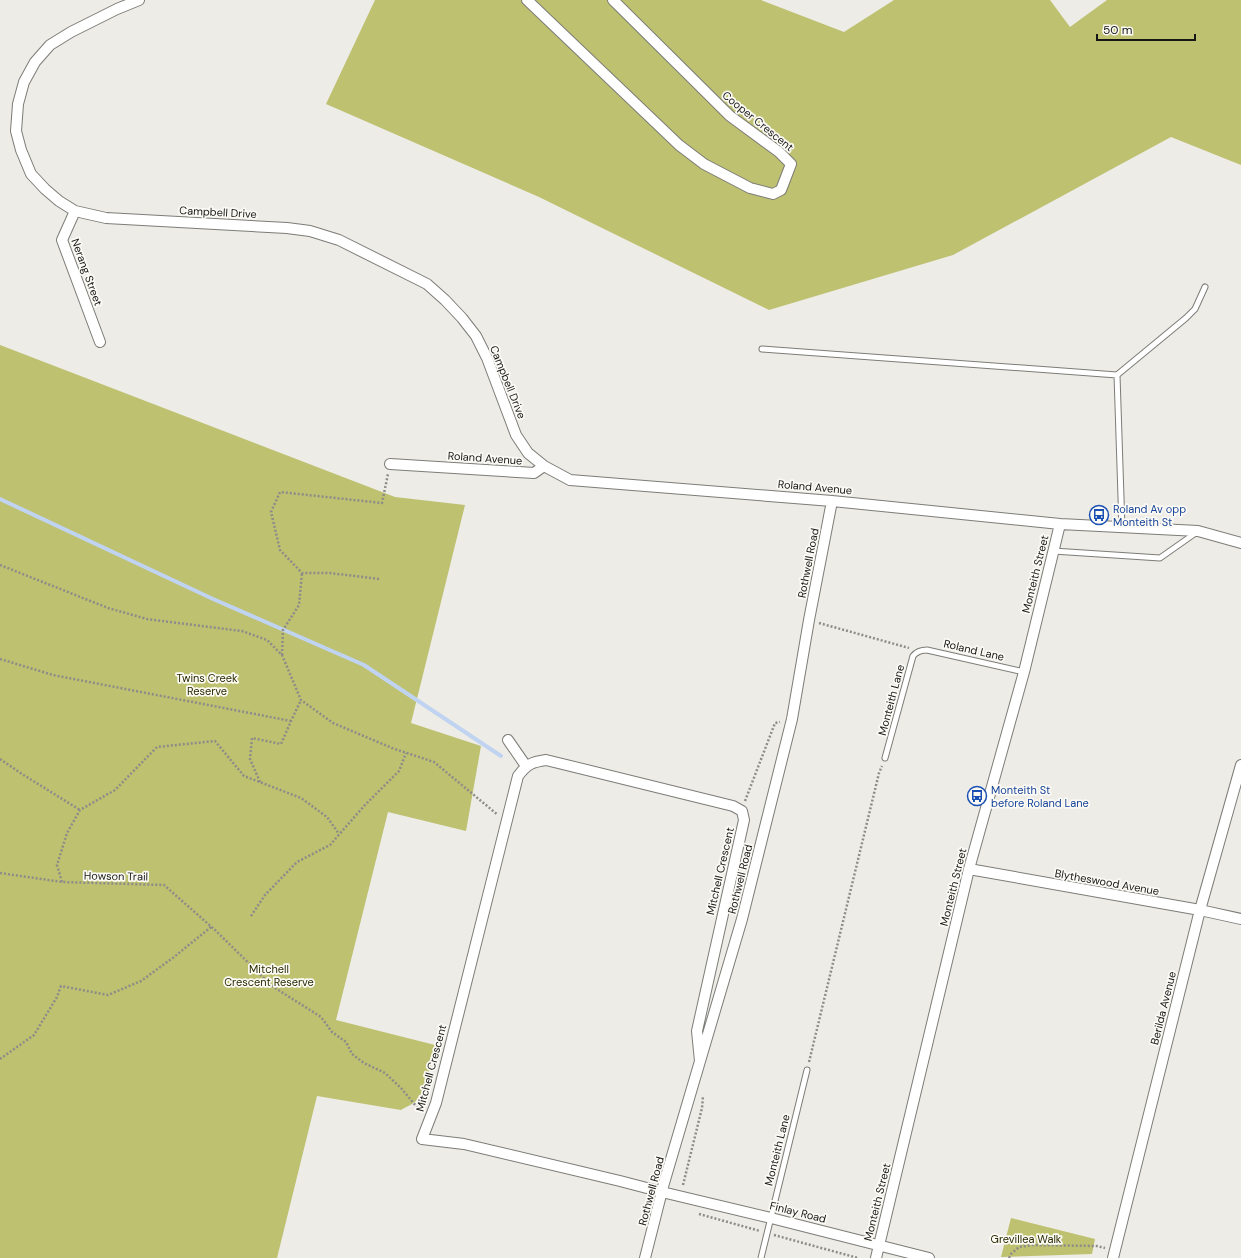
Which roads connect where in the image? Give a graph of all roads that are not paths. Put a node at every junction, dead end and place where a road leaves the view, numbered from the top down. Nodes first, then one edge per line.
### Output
1 (139, 0) edge
2 (527, 0) edge
3 (613, 0) edge
4 (75, 211) junction
5 (1205, 287) dead end
6 (100, 342) dead end
7 (762, 348) dead end
8 (1117, 375) junction
9 (390, 464) road end
10 (544, 466) junction
11 (832, 500) junction
12 (1060, 524) junction
13 (1122, 528) junction
14 (1198, 532) junction
15 (1241, 543) edge
16 (1053, 551) junction
17 (919, 650) joint
18 (1024, 672) junction
19 (508, 740) dead end
20 (885, 758) road end
21 (526, 766) junction
22 (1241, 766) edge
23 (970, 869) junction
24 (1200, 910) junction
25 (1241, 919) edge
26 (700, 1061) junction
27 (807, 1070) road end
28 (662, 1192) junction
29 (771, 1218) junction
30 (879, 1244) junction
31 (1114, 1254) edge
32 (645, 1258) edge
33 (761, 1258) edge
34 (876, 1258) edge
35 (929, 1258) edge

1 - 4 street, Campbell Drive
2 - 3 street, Cooper Crescent
4 - 6 street, Nerang Street
4 - 10 street, Campbell Drive
5 - 8 lane
7 - 8 lane
8 - 13 lane
9 - 10 street, Roland Avenue
10 - 11 street, Roland Avenue
11 - 12 street, Roland Avenue
11 - 26 street, Rothwell Road
12 - 13 street, Roland Avenue
12 - 16 street, Monteith Street
13 - 14 street, Roland Avenue
14 - 15 street, Roland Avenue
14 - 16 lane
16 - 18 street, Monteith Street
17 - 18 lane, Roland Lane
17 - 20 lane, Monteith Lane
18 - 23 street, Monteith Street
19 - 21 street
21 - 26 street, Mitchell Crescent
21 - 28 street, Mitchell Crescent
22 - 24 street, Berilda Avenue
23 - 24 street, Blytheswood Avenue
23 - 30 street, Monteith Street
24 - 25 street, Blytheswood Avenue
24 - 31 street, Berilda Avenue
26 - 28 street, Rothwell Road
27 - 29 lane, Monteith Lane
28 - 29 street, Finlay Road
28 - 32 street, Rothwell Road
29 - 30 street, Finlay Road
29 - 33 lane, Monteith Lane
30 - 34 street, Monteith Street
30 - 35 street, Finlay Road

